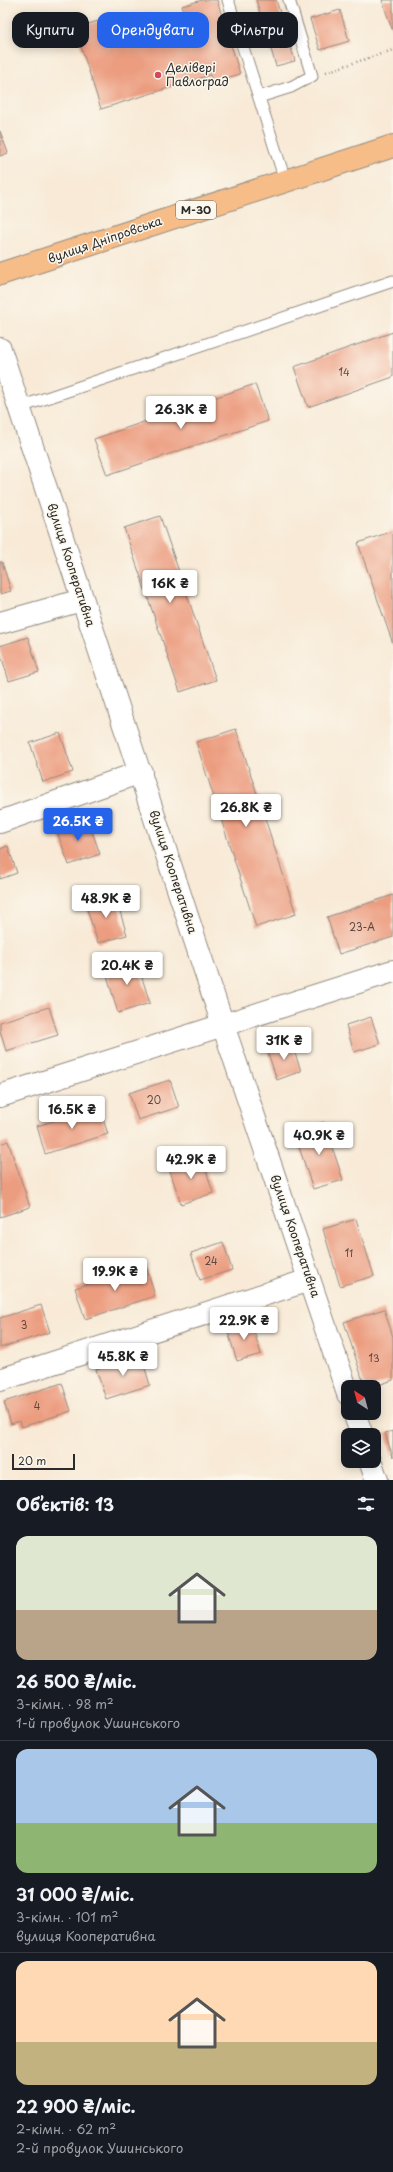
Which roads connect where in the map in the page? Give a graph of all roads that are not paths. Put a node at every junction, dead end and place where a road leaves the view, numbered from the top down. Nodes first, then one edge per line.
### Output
1 (228, 0) edge
2 (290, 0) edge
3 (259, 97) junction
4 (393, 146) edge
5 (285, 180) junction
6 (0, 274) edge
7 (393, 281) edge
8 (0, 349) edge
9 (20, 407) junction
10 (82, 600) junction
11 (0, 623) edge
12 (140, 772) junction
13 (0, 822) edge
14 (393, 971) edge
15 (223, 1025) junction
16 (0, 1096) edge
17 (310, 1280) junction
18 (0, 1380) edge
19 (343, 1380) edge
20 (373, 1468) edge
21 (377, 1480) edge

1 - 3 lane
2 - 3 lane
3 - 5 lane
4 - 5 highway, вулиця Дніпровська / М-30
5 - 6 highway, вулиця Дніпровська / М-30
7 - 9 lane
8 - 9 street, вулиця Кооперативна
9 - 10 street, вулиця Кооперативна
10 - 11 street
10 - 12 street, вулиця Кооперативна
12 - 13 street
12 - 15 street, вулиця Кооперативна
14 - 15 street
15 - 16 street
15 - 17 street, вулиця Кооперативна
17 - 18 street
17 - 19 street, вулиця Кооперативна
20 - 21 street

